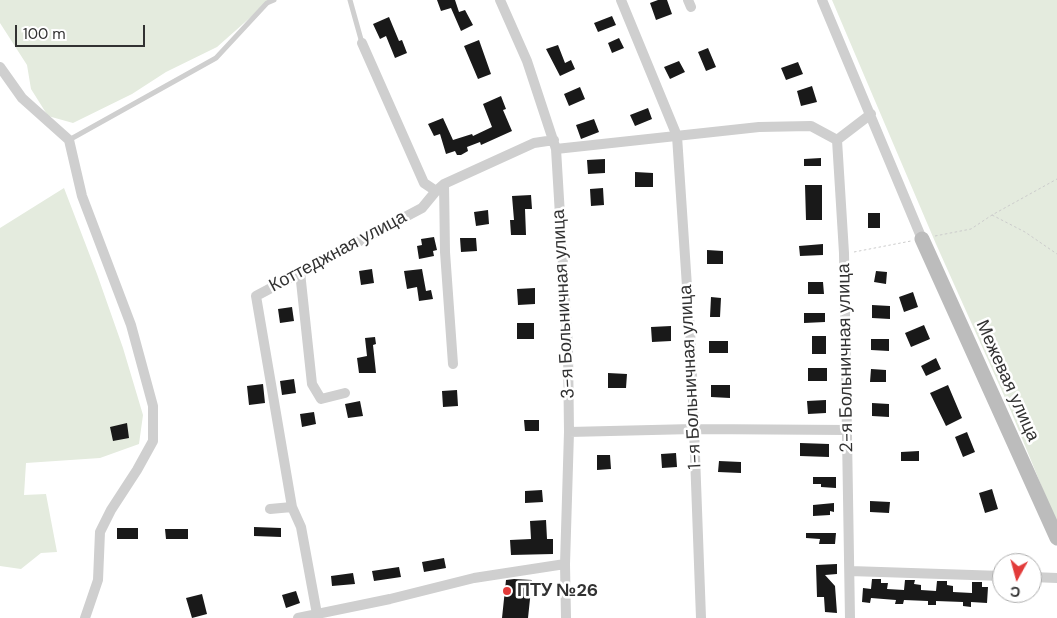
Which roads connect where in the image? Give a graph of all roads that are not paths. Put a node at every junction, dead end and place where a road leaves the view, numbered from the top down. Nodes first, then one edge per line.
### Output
1 (274, 0) edge
2 (350, 0) edge
3 (500, 0) edge
4 (621, 0) edge
5 (822, 0) edge
6 (362, 43) joint
7 (0, 67) edge
8 (871, 114) junction
9 (677, 136) junction
10 (69, 140) junction
11 (837, 140) junction
12 (555, 144) junction
13 (440, 187) junction
14 (922, 239) joint
15 (300, 272) junction
16 (452, 364) dead end
17 (345, 393) dead end
18 (693, 429) junction
19 (848, 430) junction
20 (569, 432) junction
21 (292, 507) junction
22 (270, 509) dead end
23 (1057, 538) edge
24 (565, 564) junction
25 (850, 571) junction
26 (992, 576) edge
27 (1042, 577) edge
28 (1057, 578) edge
29 (317, 614) junction
30 (85, 618) edge
31 (298, 618) edge
32 (566, 618) edge
33 (701, 618) edge
34 (850, 618) edge

1 - 10 lane
2 - 6 lane
3 - 12 street, 3-я Больничная улица
4 - 9 street, 1-я Больничная улица
5 - 8 street
6 - 13 street
7 - 10 street
8 - 11 street
8 - 14 street
9 - 11 street, Коттеджная улица
9 - 12 street, Коттеджная улица
9 - 18 street, 1-я Больничная улица
10 - 30 street
11 - 19 street, 2-я Больничная улица
12 - 13 street, Коттеджная улица
12 - 20 street, 3-я Больничная улица
13 - 15 street, Коттеджная улица
13 - 16 street
14 - 23 street, Межевая улица
15 - 17 street
15 - 21 street, Коттеджная улица
18 - 19 street
18 - 20 street
18 - 33 street, 1-я Больничная улица
19 - 25 street, 2-я Больничная улица
20 - 24 street, 3-я Больничная улица
21 - 22 street
21 - 29 street
24 - 29 street
24 - 32 street, 3-я Больничная улица
25 - 26 street
25 - 34 street, 2-я Больничная улица
27 - 28 street
29 - 31 street

